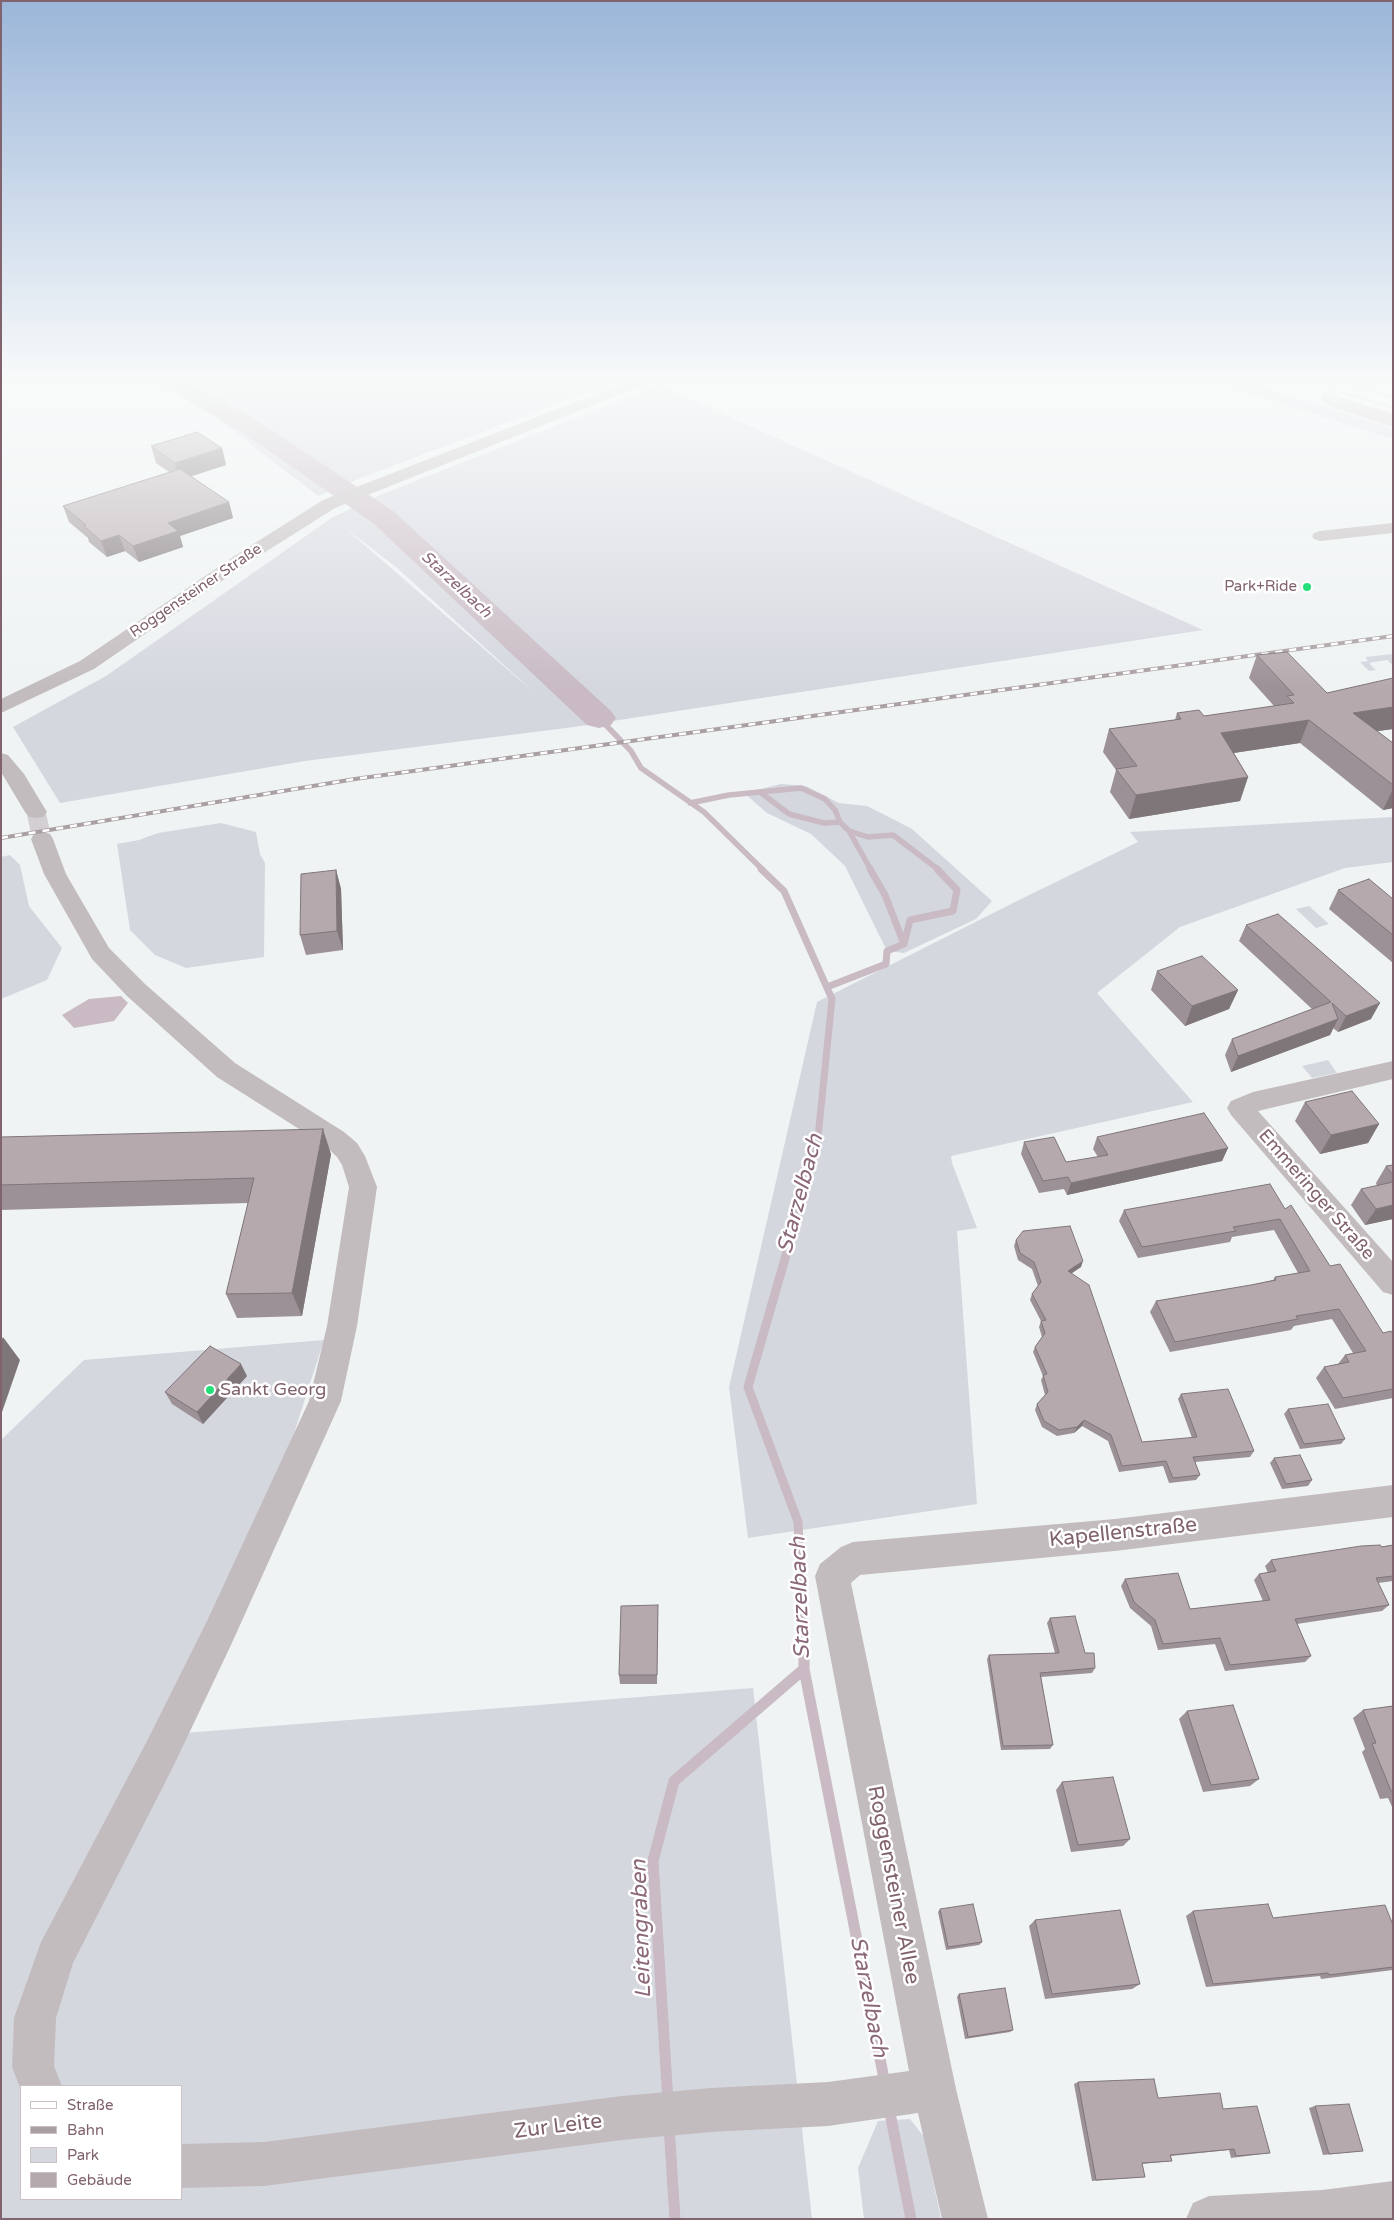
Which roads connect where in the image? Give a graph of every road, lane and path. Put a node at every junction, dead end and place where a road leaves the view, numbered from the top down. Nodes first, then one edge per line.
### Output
1 (378, 484) edge
2 (1393, 528) edge
3 (1320, 536) dead end
4 (1, 707) edge
5 (1, 759) edge
6 (36, 812) tunnel mouth
7 (42, 839) tunnel mouth
8 (1393, 1070) edge
9 (1393, 1283) edge
10 (1393, 1501) edge
11 (853, 1559) joint
12 (41, 2085) edge
13 (924, 2091) junction
14 (182, 2166) edge
15 (1393, 2203) edge
16 (965, 2219) edge
17 (1208, 2219) edge

1 - 4 street, Roggensteiner Straße
2 - 3 street
5 - 6 street
7 - 12 street
8 - 9 street, Emmeringer Straße
10 - 11 street, Kapellenstraße
11 - 13 street, Roggensteiner Allee
13 - 14 street, Zur Leite
13 - 16 street, Roggensteiner Allee
15 - 17 street

